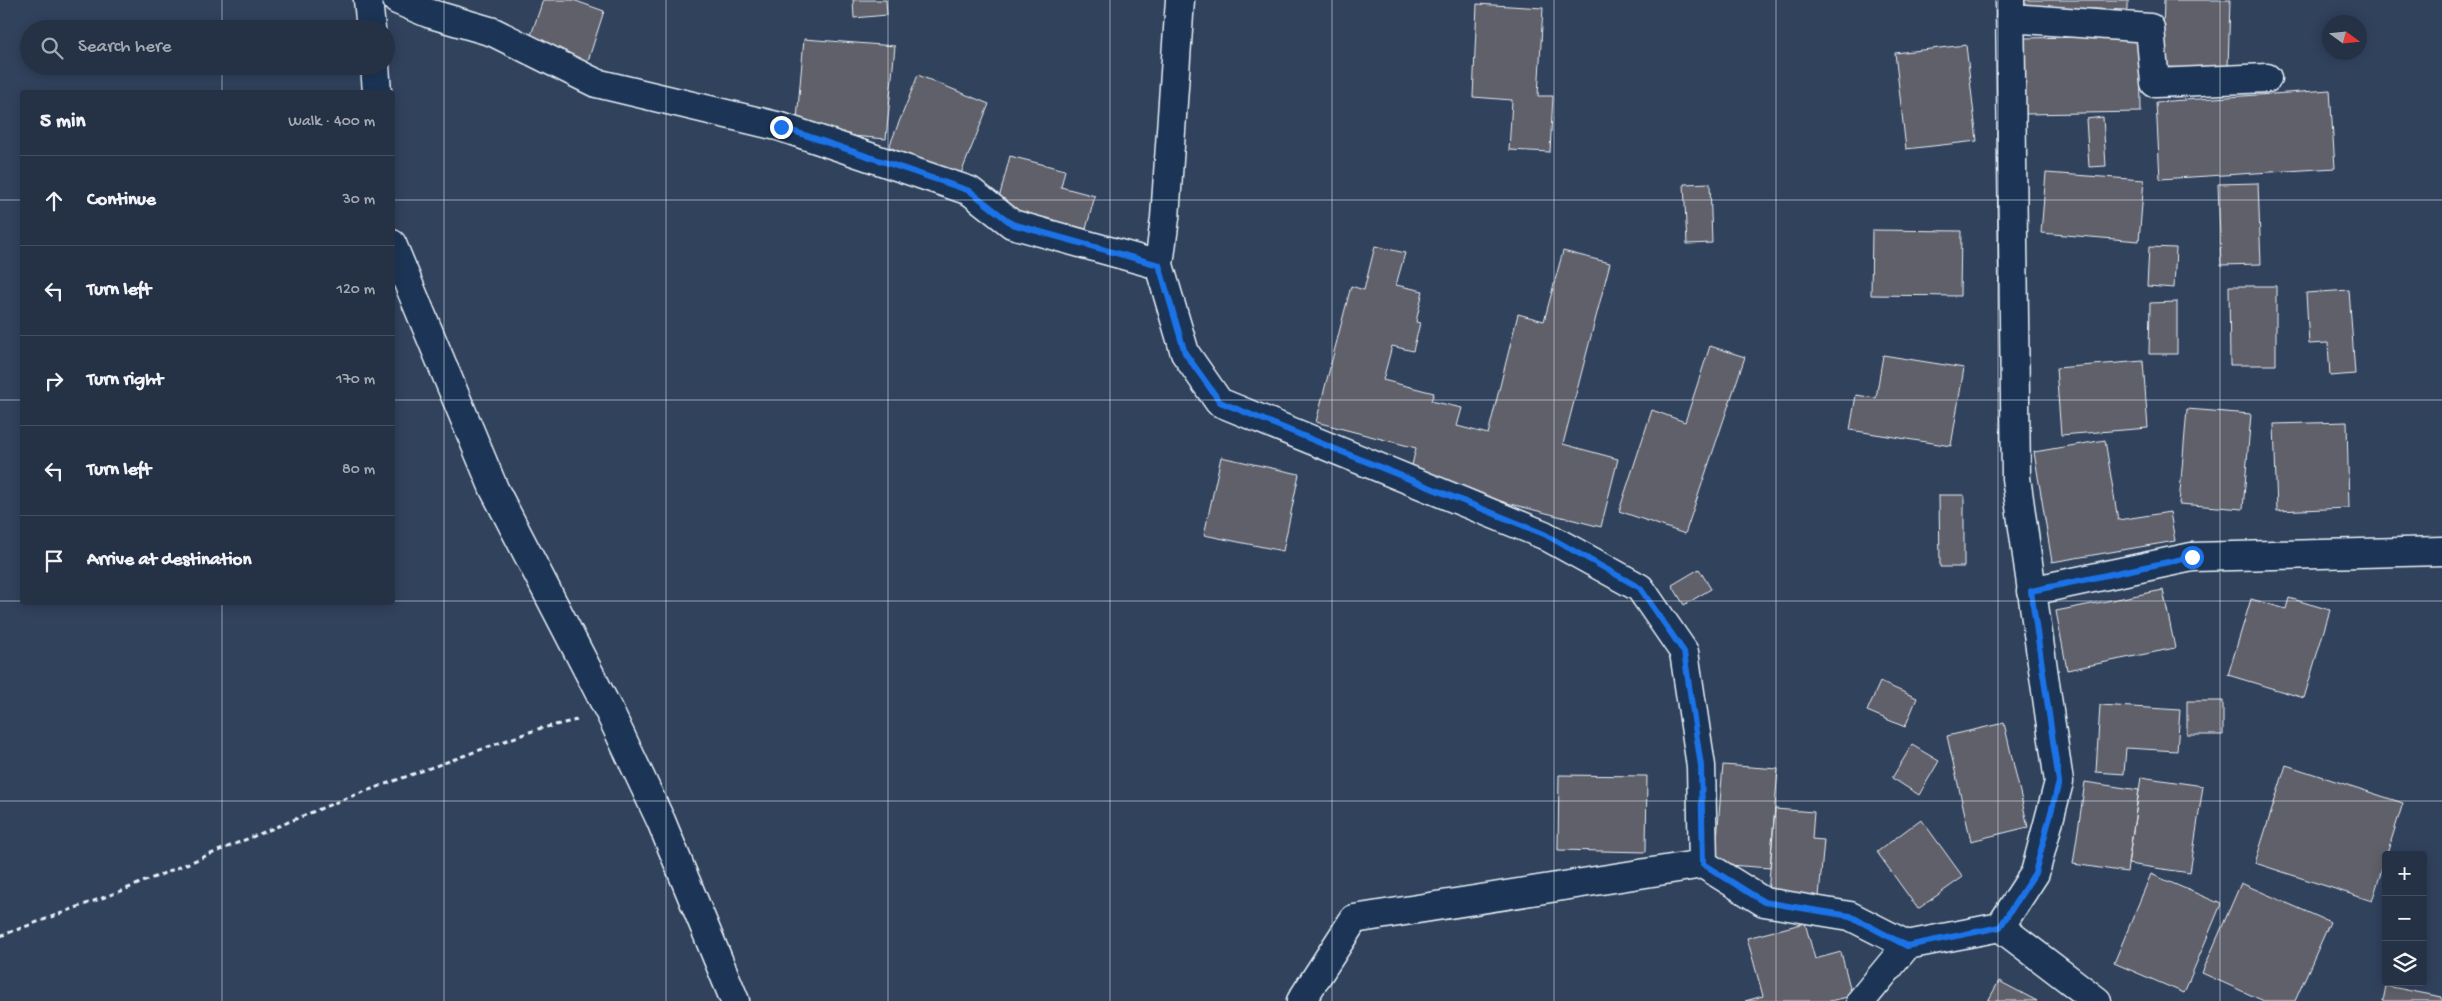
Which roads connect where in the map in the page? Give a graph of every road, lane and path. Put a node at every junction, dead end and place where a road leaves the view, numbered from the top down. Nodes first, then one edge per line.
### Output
1 (368, 0) edge
2 (397, 0) edge
3 (1180, 0) edge
4 (2010, 9) edge
5 (370, 20) edge
6 (375, 75) edge
7 (2267, 78) dead end
8 (377, 90) edge
9 (395, 251) edge
10 (1159, 265) junction
11 (2442, 551) edge
12 (2031, 591) junction
13 (610, 713) junction
14 (1703, 864) junction
15 (2000, 927) junction
16 (0, 936) edge
17 (1907, 946) junction
18 (735, 1001) edge
19 (1301, 1001) edge
20 (1861, 1001) edge
21 (2097, 1001) edge

1 - 5 street
2 - 10 street
3 - 10 street
4 - 7 street
4 - 12 street
6 - 8 street
9 - 13 street
10 - 14 street
11 - 12 street
12 - 15 street
13 - 16 path
13 - 18 street
14 - 17 street
14 - 19 street
15 - 17 street
15 - 21 street
17 - 20 street

